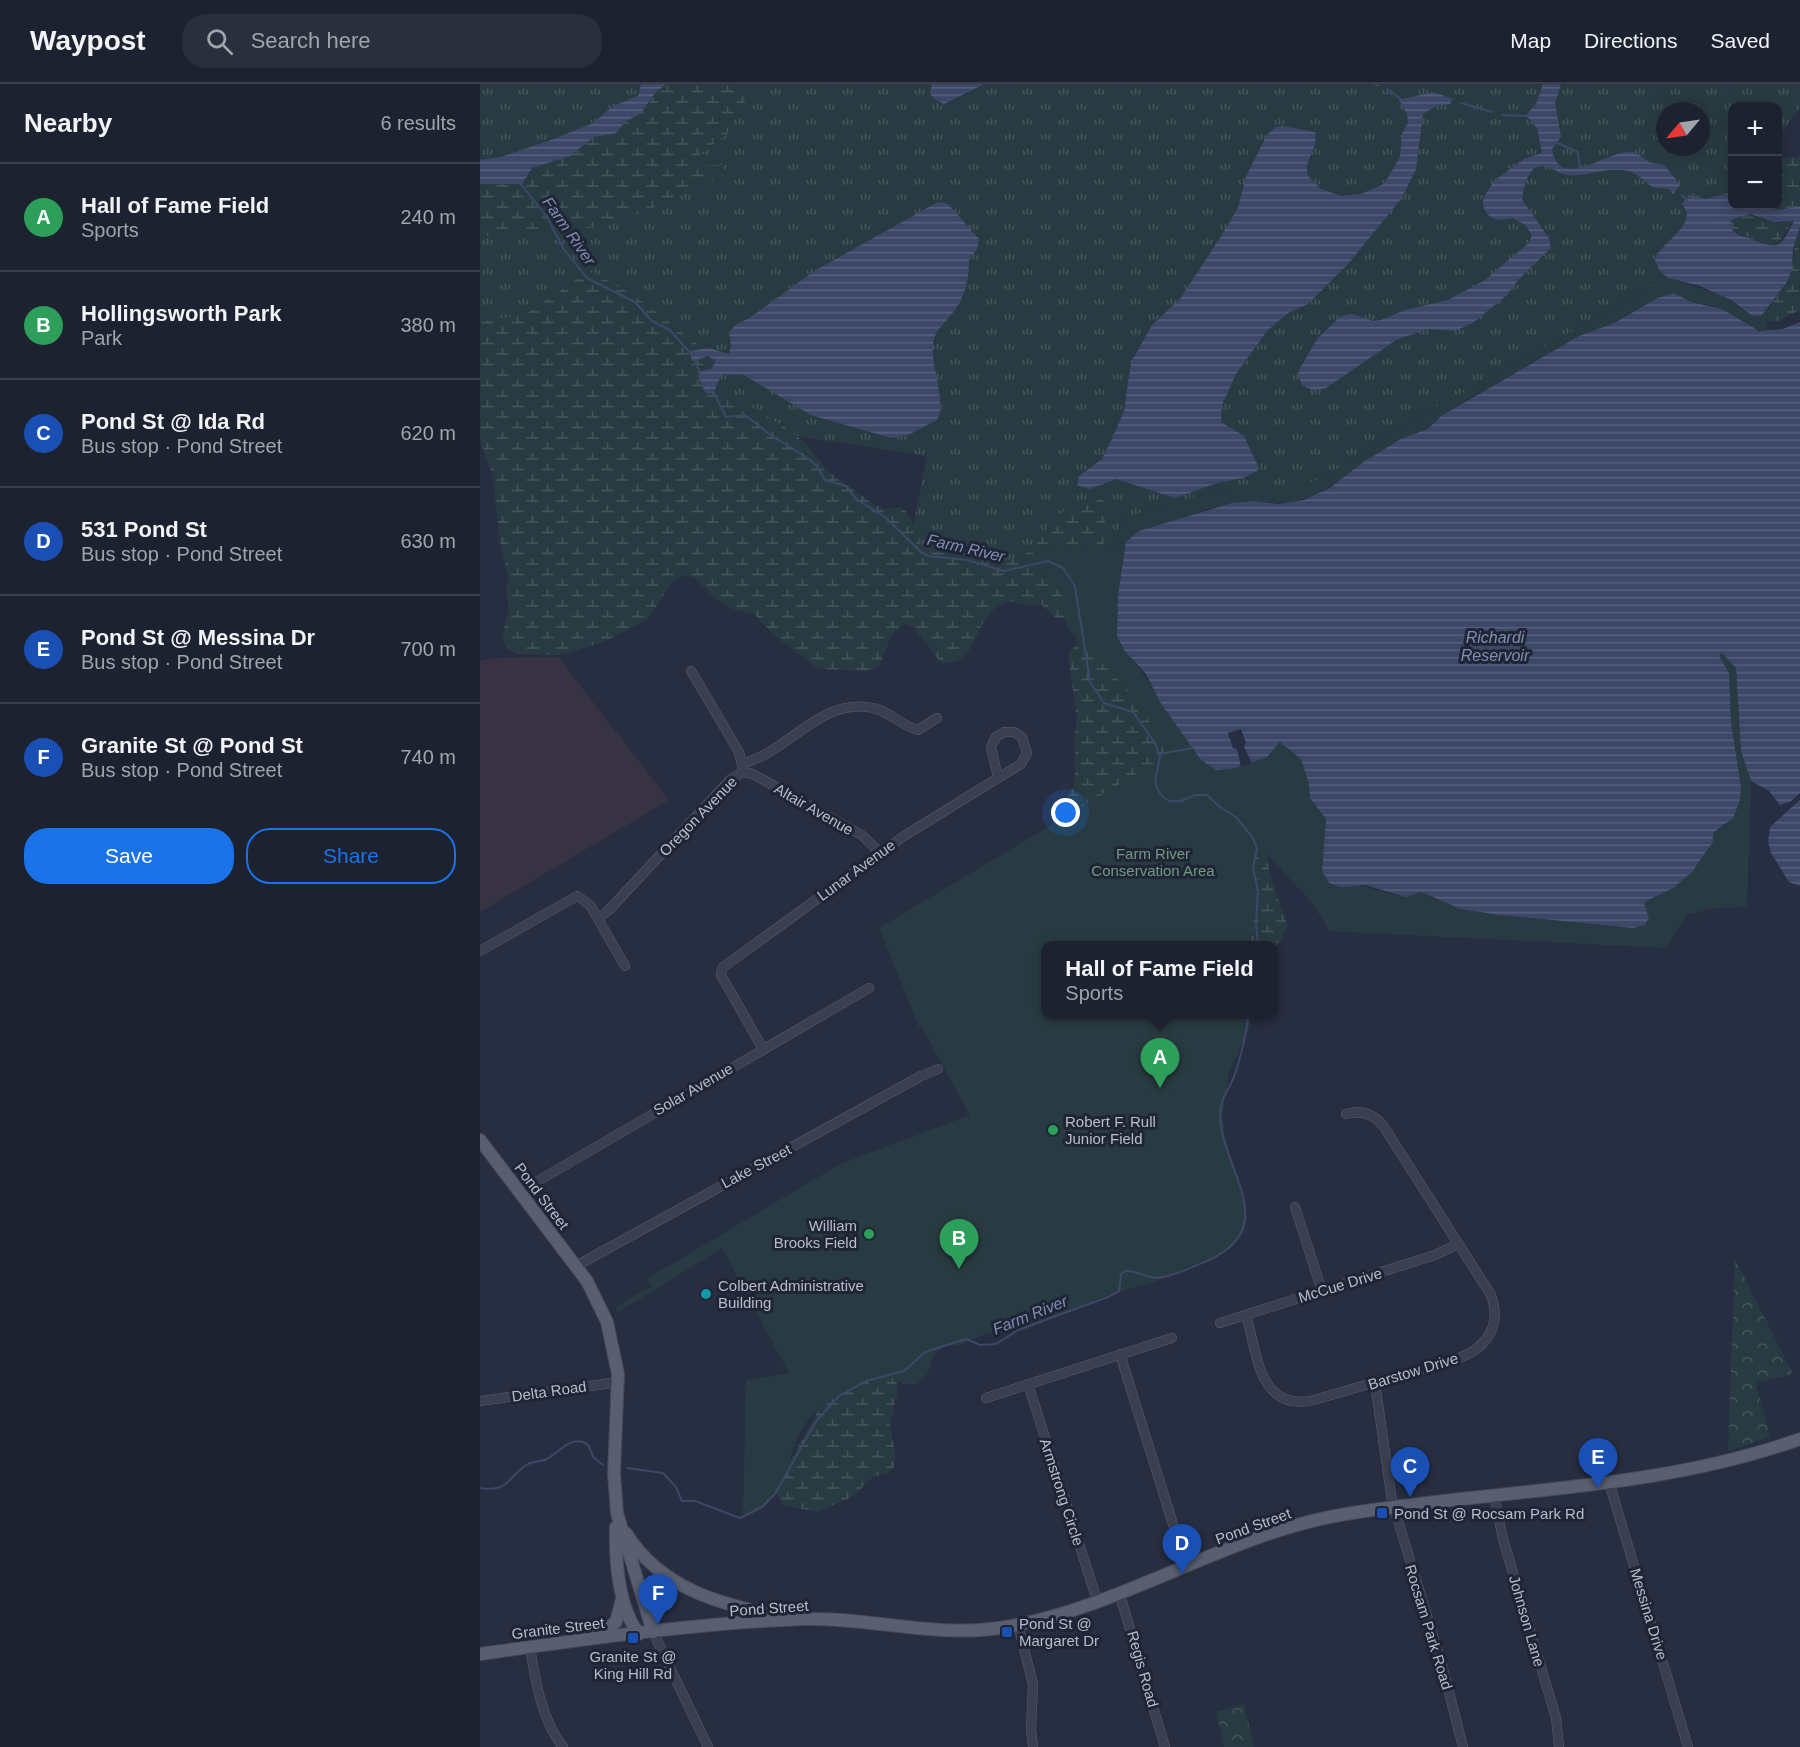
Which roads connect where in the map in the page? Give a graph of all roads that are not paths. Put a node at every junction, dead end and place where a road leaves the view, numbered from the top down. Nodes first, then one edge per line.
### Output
1 (691, 670) dead end
2 (937, 718) dead end
3 (743, 768) junction
4 (998, 778) junction
5 (880, 854) junction
6 (598, 919) junction
7 (480, 951) edge
8 (625, 966) dead end
9 (868, 988) dead end
10 (763, 1049) junction
11 (938, 1069) dead end
12 (1346, 1114) dead end
13 (481, 1143) edge
14 (519, 1192) junction
15 (1295, 1207) dead end
16 (1458, 1244) junction
17 (576, 1266) junction
18 (1322, 1291) junction
19 (1245, 1315) junction
20 (1220, 1323) dead end
21 (1172, 1338) dead end
22 (1120, 1354) junction
23 (619, 1382) junction
24 (1375, 1383) junction
25 (1028, 1384) junction
26 (986, 1398) dead end
27 (480, 1401) edge
28 (1800, 1439) edge
29 (1609, 1482) junction
30 (1494, 1496) junction
31 (1394, 1507) junction
32 (617, 1514) junction
33 (1186, 1566) junction
34 (622, 1592) junction
35 (1119, 1592) junction
36 (1097, 1600) junction
37 (802, 1619) junction
38 (1018, 1625) junction
39 (653, 1632) junction
40 (639, 1634) junction
41 (582, 1640) junction
42 (530, 1647) junction
43 (480, 1654) edge
44 (563, 1747) edge
45 (708, 1747) edge
46 (1033, 1747) edge
47 (1165, 1747) edge
48 (1463, 1747) edge
49 (1559, 1747) edge
50 (1688, 1747) edge

1 - 3 street, Oregon Avenue
2 - 3 street
3 - 5 street, Altair Avenue
3 - 6 street, Oregon Avenue
4 - 4 street, Lunar Avenue
4 - 5 street, Lunar Avenue
5 - 10 street, Lunar Avenue
6 - 7 street
6 - 8 street
9 - 10 street, Solar Avenue
10 - 14 street, Solar Avenue
11 - 17 street, Lake Street
12 - 16 street, Barstow Drive
13 - 14 main road, Pond Street
14 - 17 main road, Pond Street
15 - 18 street
16 - 18 street, McCue Drive
16 - 24 street, Barstow Drive
17 - 23 main road, Pond Street
18 - 19 street, McCue Drive
19 - 20 street, McCue Drive
19 - 24 street, Barstow Drive
21 - 22 street
22 - 25 street
22 - 33 street
23 - 27 street, Delta Road
23 - 32 main road, Pond Street
24 - 31 street, Rocsam Park Road
25 - 26 street
25 - 36 street, Armstrong Circle
28 - 29 main road, Pond Street
29 - 30 main road, Pond Street
29 - 50 street, Messina Drive
30 - 31 main road, Pond Street
30 - 49 street, Johnson Lane
31 - 33 main road, Pond Street
31 - 48 street, Rocsam Park Road
32 - 34 main road, Pond Street
32 - 37 main road
32 - 39 main road, Pond Street
33 - 35 main road, Pond Street
34 - 40 main road, Pond Street
34 - 41 main road
35 - 36 main road, Pond Street
35 - 47 street, Regis Road
36 - 38 main road, Pond Street
37 - 38 main road, Pond Street
37 - 39 main road, Pond Street
38 - 46 street
39 - 40 main road, Pond Street
39 - 45 street
40 - 41 main road, Granite Street
41 - 42 main road, Granite Street
42 - 43 main road, Granite Street
42 - 44 street

